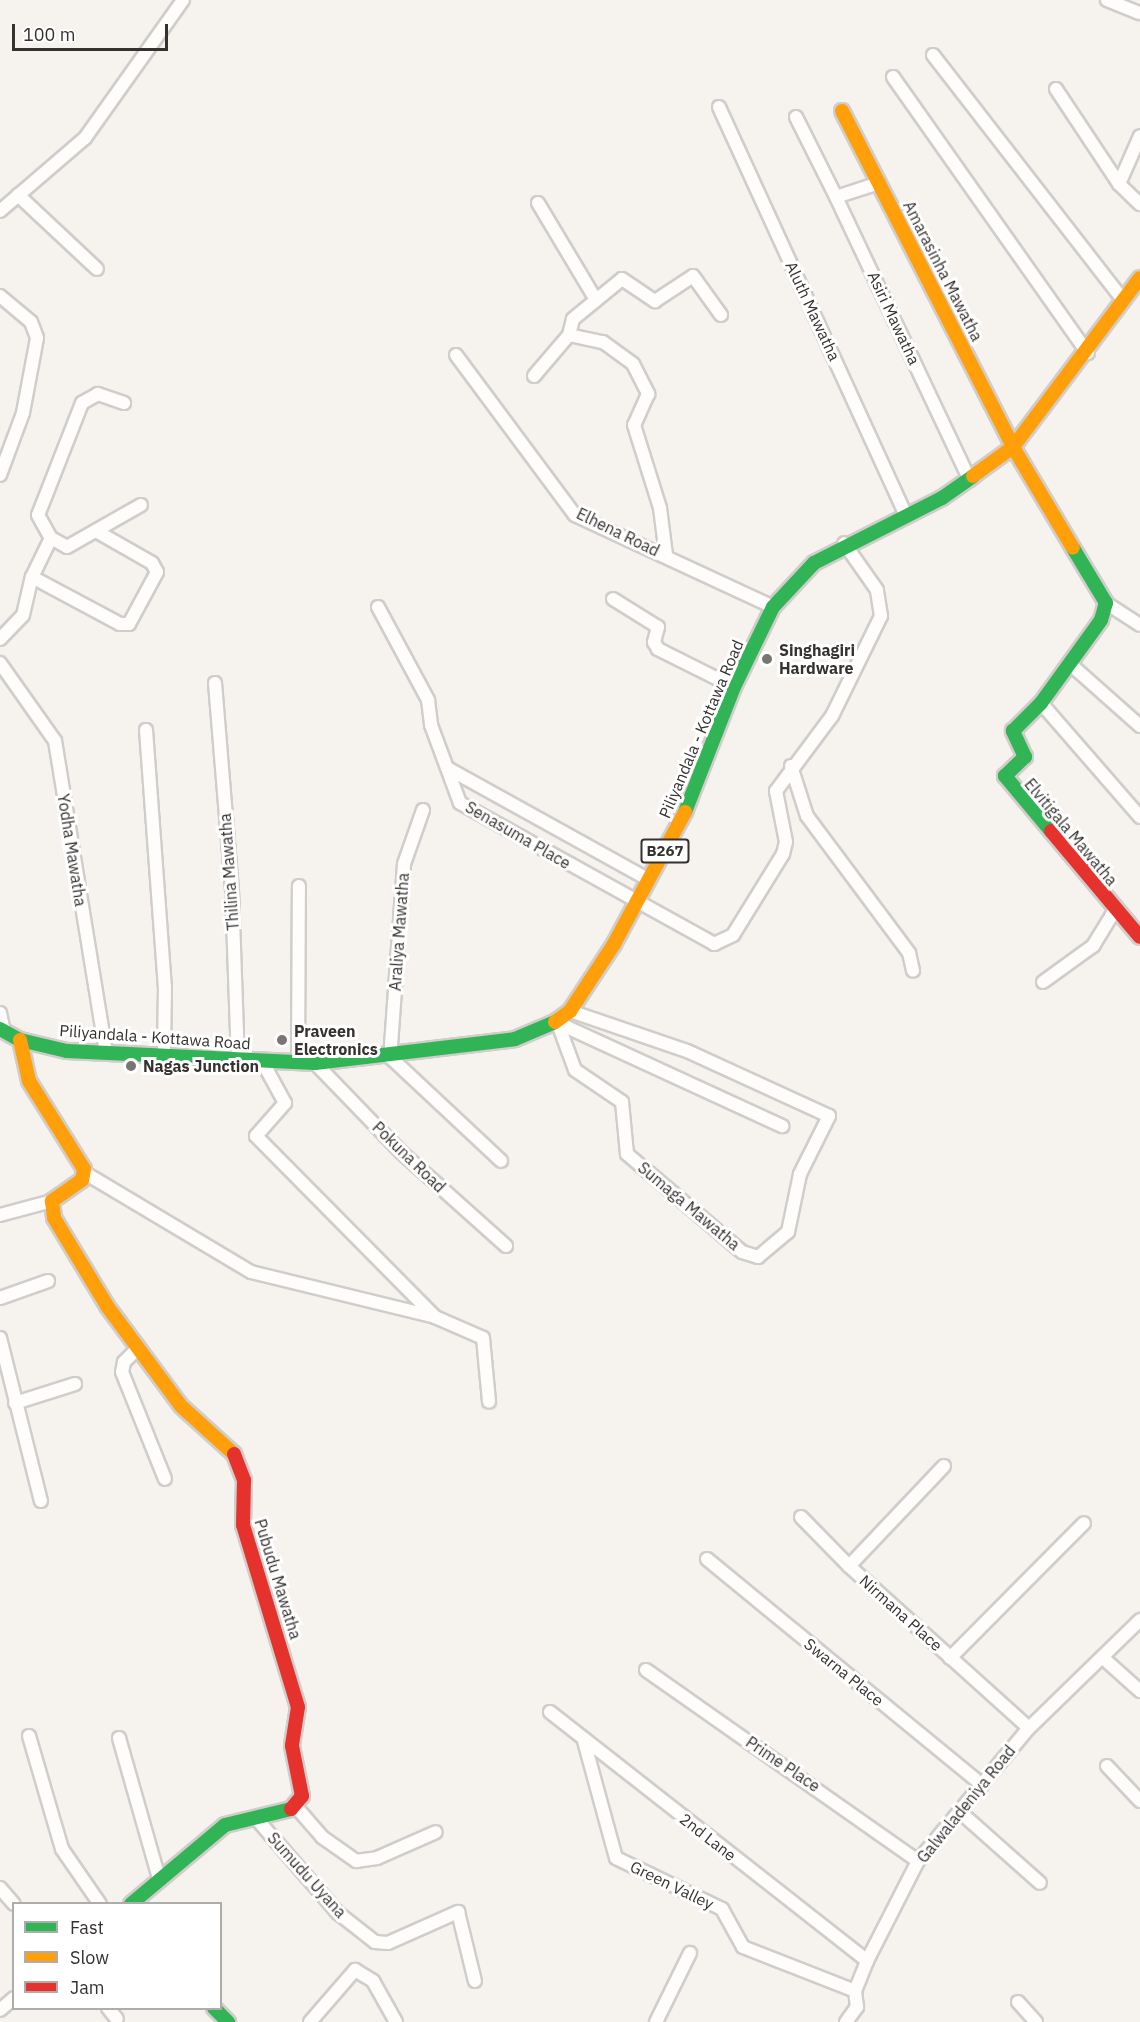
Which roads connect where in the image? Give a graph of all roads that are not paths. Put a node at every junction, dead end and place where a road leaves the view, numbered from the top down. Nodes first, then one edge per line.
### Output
1 (183, 0) edge
2 (1107, 0) edge
3 (1140, 13) edge
4 (933, 55) dead end
5 (893, 77) dead end
6 (1056, 89) dead end
7 (719, 107) dead end
8 (842, 111) dead end
9 (796, 117) dead end
10 (1140, 136) edge
11 (879, 183) junction
12 (1119, 184) junction
13 (18, 195) junction
14 (836, 197) junction
15 (538, 203) dead end
16 (1140, 204) edge
17 (0, 212) edge
18 (97, 269) dead end
19 (1140, 278) edge
20 (0, 296) edge
21 (596, 300) junction
22 (1124, 301) junction
23 (722, 315) dead end
24 (569, 335) junction
25 (1088, 353) junction
26 (456, 355) dead end
27 (534, 376) dead end
28 (124, 403) dead end
29 (1013, 447) junction
30 (0, 475) edge
31 (970, 480) junction
32 (141, 505) dead end
33 (906, 514) junction
34 (96, 531) junction
35 (51, 538) junction
36 (844, 543) junction
37 (666, 555) junction
38 (32, 577) junction
39 (614, 599) dead end
40 (1106, 603) junction
41 (378, 607) dead end
42 (773, 608) junction
43 (1138, 618) edge
44 (0, 639) edge
45 (0, 663) edge
46 (1069, 663) junction
47 (215, 683) dead end
48 (734, 687) junction
49 (1041, 703) junction
50 (1140, 726) edge
51 (146, 730) dead end
52 (791, 766) junction
53 (449, 769) junction
54 (423, 810) dead end
55 (1140, 817) edge
56 (649, 880) junction
57 (299, 886) dead end
58 (637, 903) junction
59 (1114, 910) junction
60 (1140, 937) edge
61 (914, 971) dead end
62 (1043, 982) dead end
63 (570, 1011) junction
64 (0, 1013) edge
65 (557, 1022) junction
66 (2, 1030) edge
67 (20, 1040) junction
68 (106, 1053) junction
69 (164, 1054) junction
70 (390, 1057) junction
71 (238, 1061) junction
72 (262, 1061) junction
73 (298, 1063) junction
74 (315, 1063) junction
75 (782, 1126) dead end
76 (501, 1161) dead end
77 (85, 1173) junction
78 (52, 1201) junction
79 (0, 1215) edge
80 (506, 1246) dead end
81 (48, 1281) dead end
82 (0, 1298) edge
83 (435, 1317) junction
84 (0, 1338) edge
85 (138, 1348) junction
86 (75, 1384) dead end
87 (489, 1402) dead end
88 (15, 1403) junction
89 (944, 1466) dead end
90 (165, 1479) dead end
91 (41, 1501) dead end
92 (801, 1517) dead end
93 (1084, 1523) dead end
94 (707, 1559) dead end
95 (849, 1566) junction
96 (1140, 1620) edge
97 (1102, 1657) junction
98 (950, 1658) junction
99 (646, 1670) dead end
100 (1140, 1691) edge
101 (550, 1712) dead end
102 (1029, 1728) junction
103 (29, 1736) dead end
104 (120, 1738) dead end
105 (584, 1741) junction
106 (1107, 1766) dead end
107 (982, 1785) junction
108 (1140, 1801) edge
109 (297, 1808) junction
110 (959, 1811) junction
111 (255, 1817) junction
112 (436, 1832) dead end
113 (918, 1861) junction
114 (159, 1878) junction
115 (1040, 1883) dead end
116 (0, 1888) edge
117 (12, 1902) edge
118 (99, 1902) edge
119 (131, 1902) edge
120 (690, 1953) dead end
121 (867, 1961) junction
122 (475, 1981) dead end
123 (855, 1990) junction
124 (12, 2000) edge
125 (1018, 2002) dead end
126 (0, 2010) edge
127 (110, 2010) edge
128 (216, 2010) edge
129 (117, 2019) dead end
130 (228, 2022) edge
131 (310, 2022) edge
132 (396, 2022) edge
133 (656, 2022) edge
134 (846, 2022) edge
135 (1036, 2022) edge

1 - 13 street
2 - 3 street
4 - 22 street
5 - 25 street
6 - 12 street
7 - 33 street, Aluth Mawatha
8 - 11 street, Amarasinha Mawatha
9 - 14 street, Asiri Mawatha
10 - 12 street
11 - 14 street
11 - 29 street, Amarasinha Mawatha
12 - 16 street
13 - 17 street
13 - 18 street
14 - 31 street, Asiri Mawatha
15 - 21 street
19 - 22 street, Piliyandala - Kottawa Road / B267
20 - 30 street
21 - 23 street
21 - 24 street
22 - 25 street, Piliyandala - Kottawa Road / B267
24 - 27 street
24 - 37 street
25 - 29 street, Piliyandala - Kottawa Road / B267
26 - 37 street, Elhena Road
28 - 35 street
29 - 31 street, Piliyandala - Kottawa Road / B267
29 - 40 street
31 - 33 street, Piliyandala - Kottawa Road / B267
32 - 34 street
33 - 36 street, Piliyandala - Kottawa Road / B267
34 - 35 street
34 - 38 street
35 - 38 street
36 - 42 street, Piliyandala - Kottawa Road / B267
36 - 52 street, Senasuma Place
37 - 42 street, Elhena Road
38 - 44 street
39 - 48 street
40 - 43 street
40 - 46 street, Elvitigala Mawatha
41 - 53 street, Senasuma Place
42 - 48 street, Piliyandala - Kottawa Road / B267
45 - 68 street, Yodha Mawatha
46 - 49 street, Elvitigala Mawatha
46 - 50 street
47 - 71 street, Thilina Mawatha
48 - 56 street, Piliyandala - Kottawa Road / B267
49 - 55 street
49 - 59 street, Elvitigala Mawatha
51 - 69 street
52 - 58 street, Senasuma Place
52 - 61 street
53 - 56 street
53 - 58 street, Senasuma Place
54 - 70 street, Araliya Mawatha
56 - 58 street, Piliyandala - Kottawa Road / B267
57 - 73 street
58 - 63 street, Piliyandala - Kottawa Road / B267
59 - 60 street, Elvitigala Mawatha
59 - 62 street
63 - 65 street, Piliyandala - Kottawa Road / B267
63 - 65 street, Sumaga Mawatha
64 - 66 street
65 - 70 street, Piliyandala - Kottawa Road / B267
65 - 75 street
66 - 67 street, Piliyandala - Kottawa Road / B267
67 - 68 street, Piliyandala - Kottawa Road / B267
67 - 77 street
68 - 69 street, Piliyandala - Kottawa Road / B267
69 - 71 street, Piliyandala - Kottawa Road / B267
70 - 74 street, Piliyandala - Kottawa Road / B267
70 - 76 street
71 - 72 street, Piliyandala - Kottawa Road / B267
72 - 73 street, Piliyandala - Kottawa Road / B267
72 - 83 street
73 - 74 street, Piliyandala - Kottawa Road / B267
74 - 80 street, Pokuna Road
77 - 78 street
77 - 83 street
78 - 79 street
78 - 85 street, Pubudu Mawatha
81 - 82 street
83 - 87 street
84 - 88 street
85 - 90 street
85 - 109 street, Pubudu Mawatha
86 - 88 street
88 - 91 street
89 - 95 street, Nirmana Place
92 - 95 street
93 - 98 street
94 - 107 street, Swarna Place
95 - 98 street, Nirmana Place
96 - 97 street, Galwaladeniya Road
97 - 100 street
97 - 102 street, Galwaladeniya Road
98 - 102 street, Nirmana Place
99 - 113 street, Prime Place
101 - 105 street, 2nd Lane
102 - 107 street, Galwaladeniya Road
103 - 118 street
104 - 114 street
105 - 121 street, 2nd Lane
105 - 123 street, Green Valley
106 - 108 street
107 - 110 street, Galwaladeniya Road
109 - 111 street
109 - 112 street
110 - 113 street, Galwaladeniya Road
110 - 115 street
111 - 114 street
111 - 122 street, Sumudu Uyana
113 - 121 street, Galwaladeniya Road
114 - 119 street
116 - 117 street
120 - 133 street
121 - 123 street, Galwaladeniya Road
123 - 134 street, Galwaladeniya Road
124 - 126 street
125 - 135 street
127 - 129 street
128 - 130 street
131 - 132 street

